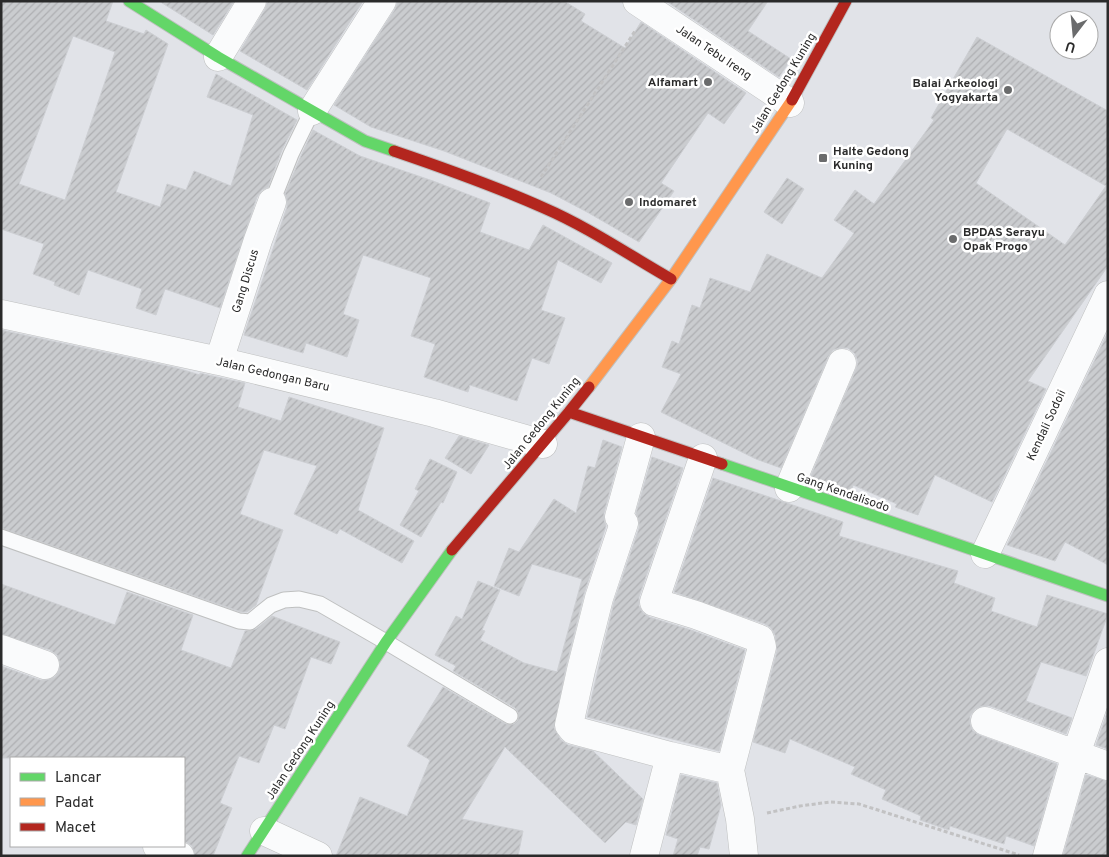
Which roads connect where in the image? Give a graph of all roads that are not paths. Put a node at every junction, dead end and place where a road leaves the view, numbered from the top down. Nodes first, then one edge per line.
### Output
1 (129, 1) edge
2 (252, 1) edge
3 (382, 1) edge
4 (846, 1) edge
5 (643, 5) edge
6 (218, 57) junction
7 (790, 102) junction
8 (312, 111) junction
9 (272, 202) joint
10 (671, 279) junction
11 (1108, 295) edge
12 (1, 314) edge
13 (219, 362) junction
14 (842, 363) dead end
15 (570, 412) junction
16 (641, 437) junction
17 (543, 444) junction
18 (702, 458) junction
19 (789, 488) junction
20 (1, 538) edge
21 (985, 554) junction
22 (1108, 596) edge
23 (386, 642) junction
24 (1, 649) edge
25 (1108, 662) edge
26 (45, 665) dead end
27 (510, 716) dead end
28 (985, 720) dead end
29 (1076, 754) junction
30 (670, 756) junction
31 (1108, 766) edge
32 (730, 770) junction
33 (264, 831) junction
34 (159, 847) edge
35 (180, 856) edge
36 (247, 856) edge
37 (318, 856) edge
38 (644, 856) edge
39 (744, 856) edge
40 (1047, 856) edge

1 - 6 street
2 - 6 street
3 - 8 street
4 - 7 street, Jalan Gedong Kuning
5 - 7 street, Jalan Tebu Ireng
6 - 8 street
7 - 10 street, Jalan Gedong Kuning
8 - 9 lane
8 - 10 street
9 - 13 street, Gang Discus
10 - 15 street, Jalan Gedong Kuning
11 - 21 street, Kendali Sodoii
12 - 13 street, Jalan Gedongan Baru
13 - 17 street, Jalan Gedongan Baru
14 - 19 street
15 - 16 street, Gang Kendalisodo
15 - 17 street, Jalan Gedong Kuning
16 - 18 street, Gang Kendalisodo
16 - 30 street
17 - 23 street, Jalan Gedong Kuning
18 - 19 street, Gang Kendalisodo
18 - 32 street
19 - 21 street, Gang Kendalisodo
20 - 23 lane
21 - 22 street, Gang Kendalisodo
23 - 27 lane
23 - 33 street, Jalan Gedong Kuning
24 - 26 street
25 - 29 street
28 - 29 street
29 - 31 street
29 - 40 street
30 - 32 street
30 - 38 street
32 - 39 street
33 - 36 street, Jalan Gedong Kuning
33 - 37 street
34 - 35 street

